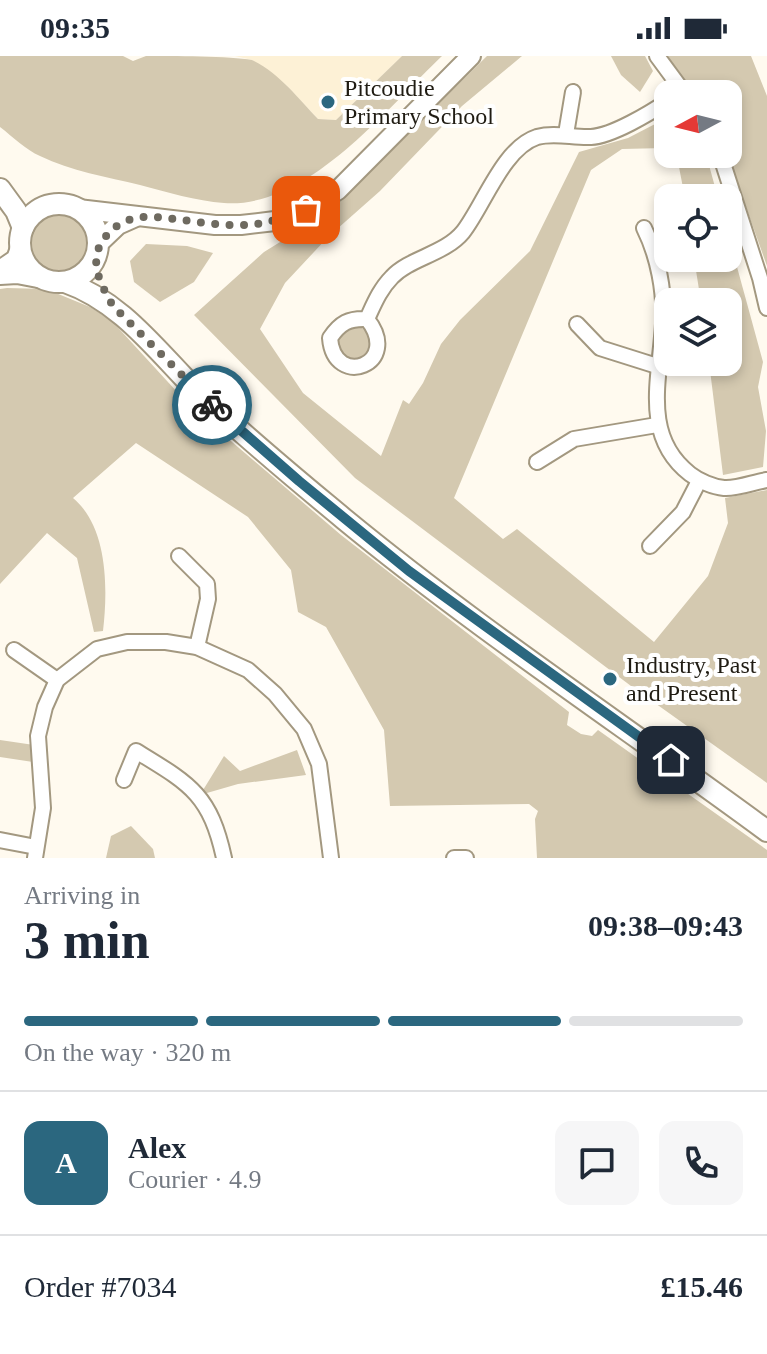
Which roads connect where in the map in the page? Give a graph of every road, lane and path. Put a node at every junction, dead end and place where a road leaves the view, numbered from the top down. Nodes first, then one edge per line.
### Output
1 (471, 56) edge
2 (657, 56) edge
3 (673, 80) edge
4 (573, 92) dead end
5 (654, 109) edge
6 (566, 134) junction
7 (725, 168) edge
8 (2, 191) edge
9 (46, 206) junction
10 (78, 209) junction
11 (136, 217) junction
12 (644, 228) dead end
13 (21, 238) junction
14 (96, 251) junction
15 (0, 273) edge
16 (764, 277) edge
17 (43, 279) junction
18 (65, 282) junction
19 (660, 288) edge
20 (113, 306) junction
21 (767, 308) edge
22 (367, 319) dead end
23 (577, 324) dead end
24 (654, 365) edge
25 (657, 376) edge
26 (657, 425) junction
27 (537, 462) dead end
28 (767, 480) edge
29 (699, 481) junction
30 (650, 546) dead end
31 (179, 556) dead end
32 (197, 647) junction
33 (14, 650) dead end
34 (57, 680) junction
35 (124, 780) dead end
36 (767, 831) edge
37 (0, 840) edge
38 (36, 853) edge
39 (224, 858) edge
40 (331, 858) edge

1 - 11 street
2 - 3 street
4 - 6 street
5 - 6 street
6 - 22 street
7 - 16 street
8 - 9 main road
8 - 13 main road
9 - 10 main road
9 - 13 main road
10 - 11 street
10 - 14 main road
11 - 14 street
12 - 19 street
13 - 15 street
13 - 17 main road
14 - 18 main road
14 - 20 main road
15 - 17 street
16 - 21 street
17 - 18 main road
18 - 20 main road
20 - 36 main road
23 - 24 street
25 - 26 street
26 - 27 street
26 - 29 street
28 - 29 street
29 - 30 street
31 - 32 street
32 - 34 street
32 - 40 street
33 - 34 street
34 - 38 street
35 - 39 street
37 - 38 street

